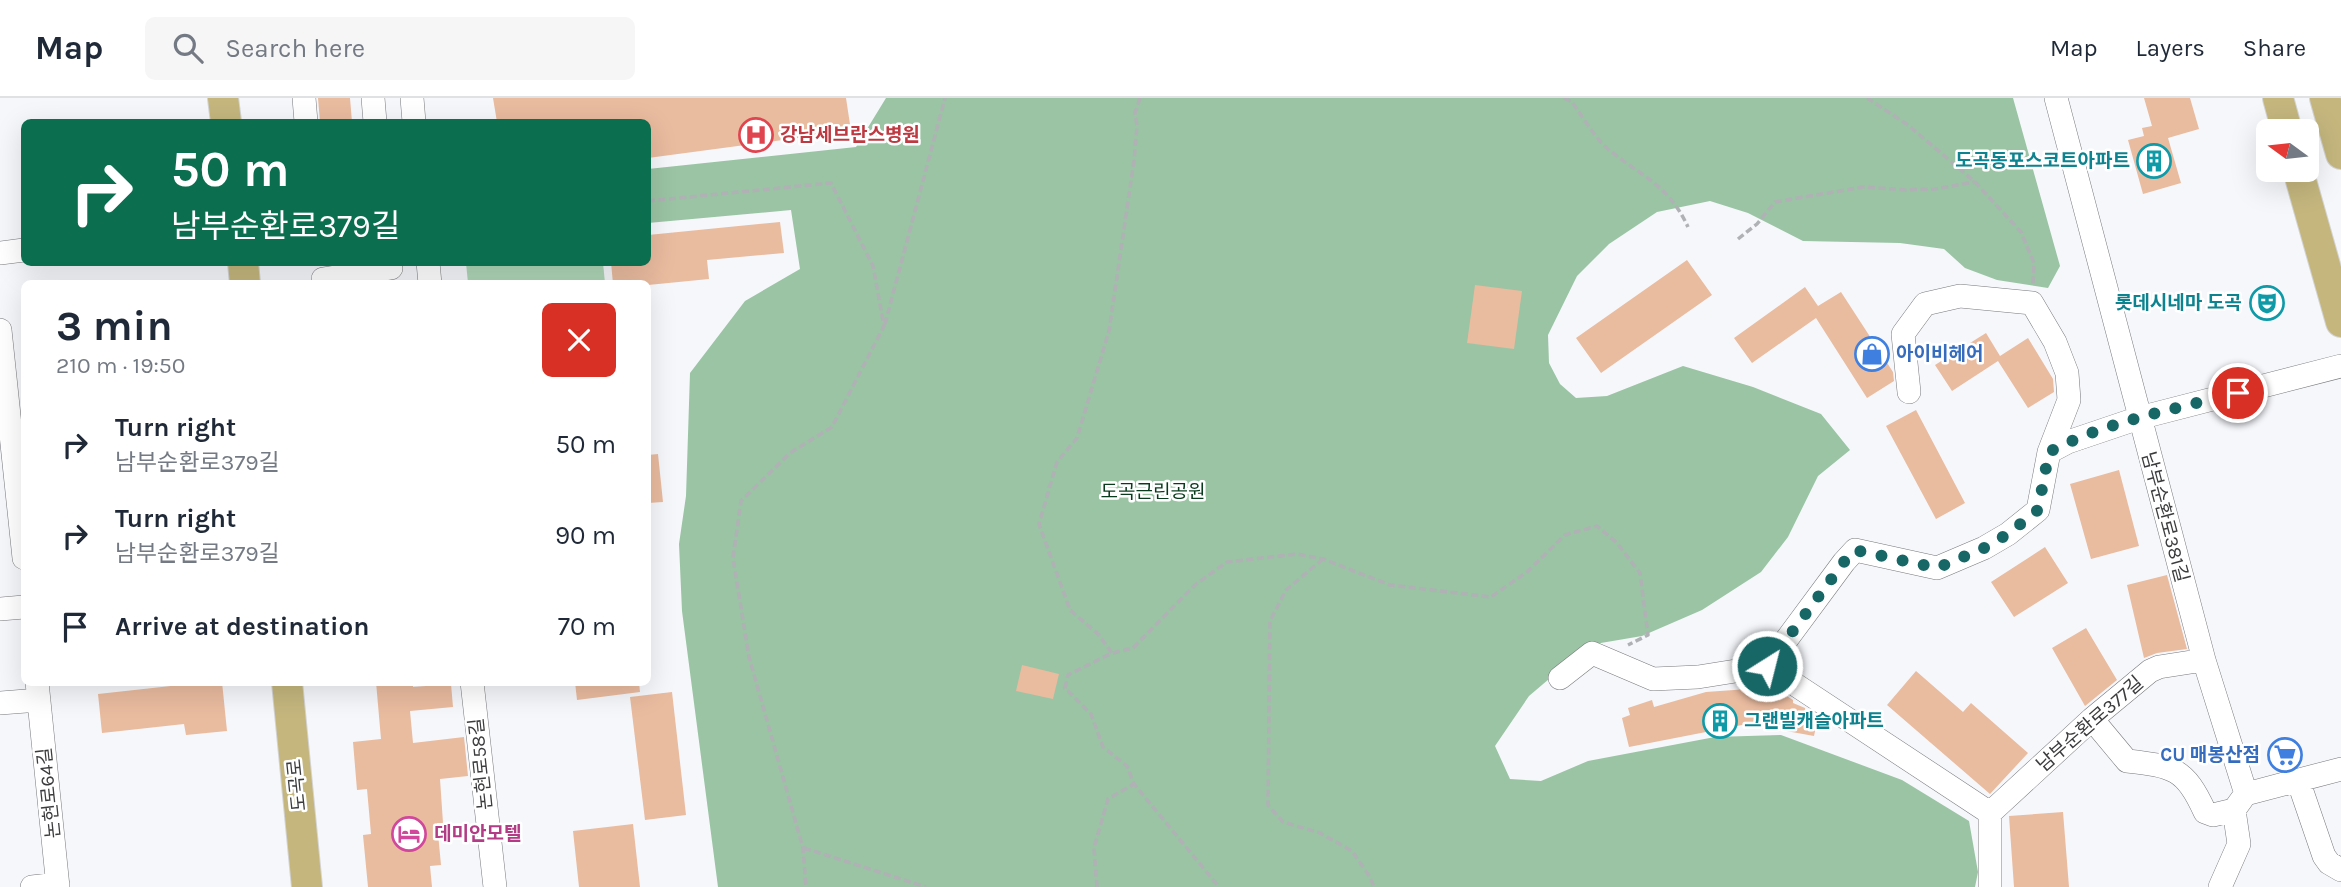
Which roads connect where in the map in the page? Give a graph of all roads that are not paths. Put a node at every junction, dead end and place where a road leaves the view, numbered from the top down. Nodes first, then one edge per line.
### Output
1 (223, 98) edge
2 (304, 98) edge
3 (373, 98) edge
4 (412, 98) edge
5 (2056, 98) edge
6 (2278, 98) edge
7 (2325, 98) edge
8 (226, 119) edge
9 (306, 119) edge
10 (375, 119) edge
11 (414, 119) edge
12 (2284, 119) edge
13 (2341, 154) edge
14 (2301, 182) edge
15 (21, 250) edge
16 (0, 253) edge
17 (391, 271) edge
18 (323, 280) edge
19 (2341, 322) edge
20 (0, 330) edge
21 (2341, 366) edge
22 (1909, 392) dead end
23 (2139, 418) junction
24 (2049, 452) junction
25 (21, 530) edge
26 (21, 607) edge
27 (0, 609) edge
28 (2204, 660) junction
29 (1767, 666) junction
30 (1560, 678) dead end
31 (287, 686) edge
32 (472, 686) edge
33 (38, 691) edge
34 (0, 703) edge
35 (2092, 719) junction
36 (2341, 769) edge
37 (2298, 780) junction
38 (2240, 802) junction
39 (1990, 813) junction
40 (2341, 870) edge
41 (58, 886) edge
42 (32, 887) edge
43 (307, 887) edge
44 (495, 887) edge
45 (1990, 887) edge
46 (2220, 887) edge

1 - 8 main road
2 - 9 street
3 - 10 street
4 - 11 street
5 - 23 street, 남부순환로381길
6 - 12 main road
7 - 13 main road
14 - 19 main road
15 - 16 street
17 - 18 street
20 - 25 street
21 - 23 street
22 - 24 street
23 - 24 street
23 - 28 street, 남부순환로381길
24 - 29 street
26 - 27 street
28 - 35 street, 남부순환로377길
28 - 38 street, 남부순환로381길
29 - 30 street
29 - 39 street
31 - 43 main road, 도곡로
32 - 44 street, 논현로58길
33 - 34 street, 논현로64길
33 - 41 street, 논현로64길
35 - 38 street
35 - 39 street, 남부순환로377길
36 - 37 street
37 - 38 street
37 - 40 street
38 - 46 street, 남부순환로381길
39 - 45 street
41 - 42 street

